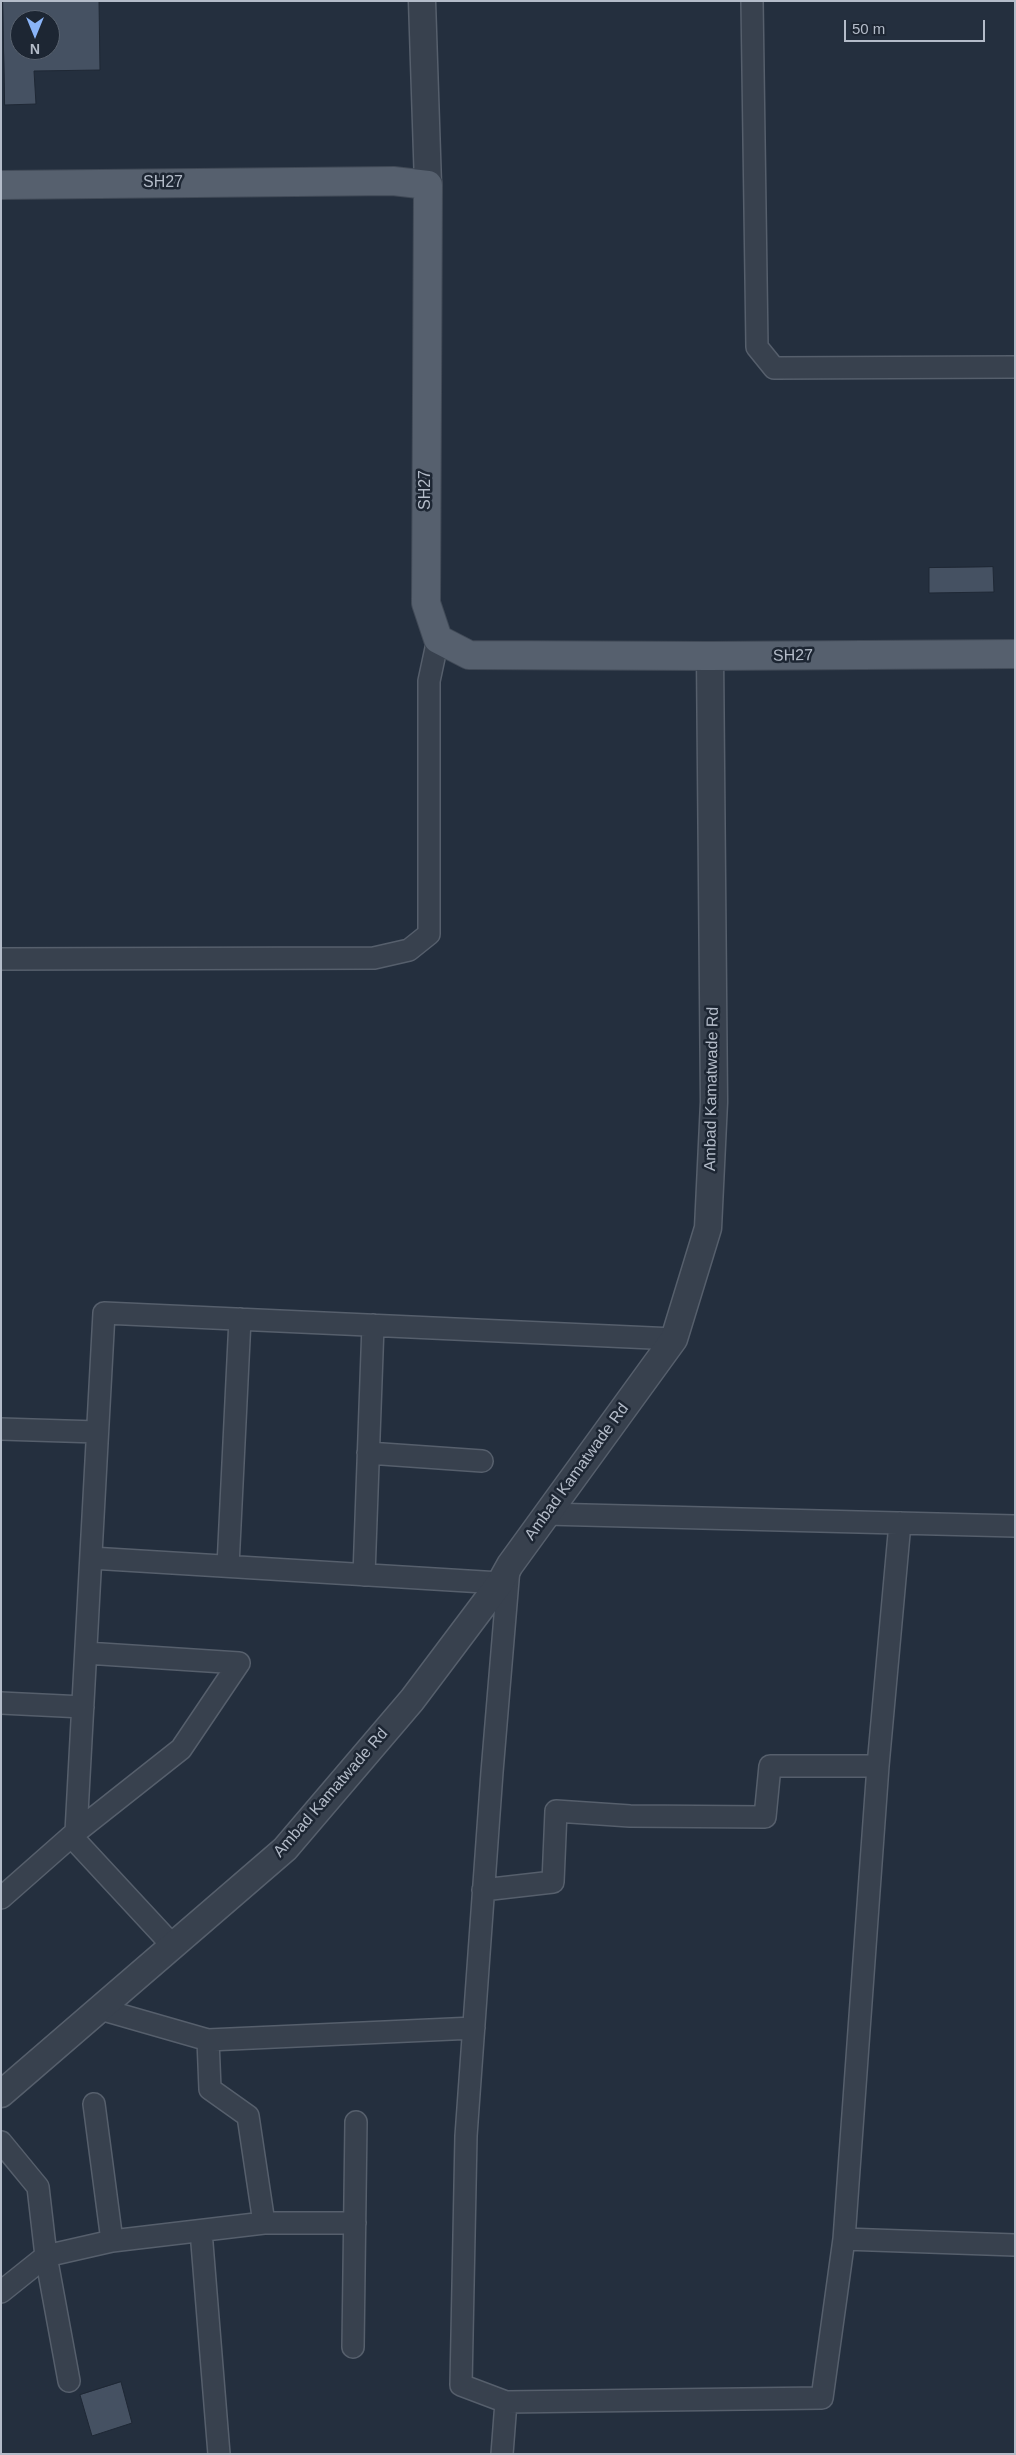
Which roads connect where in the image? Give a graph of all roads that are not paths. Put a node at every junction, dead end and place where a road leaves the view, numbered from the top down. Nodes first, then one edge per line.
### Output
1 (422, 1) edge
2 (752, 1) edge
3 (1, 185) edge
4 (428, 185) junction
5 (1015, 367) edge
6 (438, 640) junction
7 (1015, 654) edge
8 (710, 656) junction
9 (1, 959) edge
10 (240, 1319) junction
11 (373, 1325) junction
12 (674, 1339) junction
13 (1, 1429) edge
14 (97, 1432) junction
15 (368, 1453) junction
16 (482, 1461) dead end
17 (546, 1514) junction
18 (900, 1523) junction
19 (1015, 1526) edge
20 (91, 1558) junction
21 (228, 1566) junction
22 (505, 1574) junction
23 (364, 1575) junction
24 (86, 1653) junction
25 (1, 1702) edge
26 (83, 1707) junction
27 (878, 1766) junction
28 (74, 1835) junction
29 (484, 1890) junction
30 (1, 1898) edge
31 (173, 1946) junction
32 (100, 2009) junction
33 (474, 2028) junction
34 (208, 2040) junction
35 (1, 2094) edge
36 (94, 2104) dead end
37 (356, 2122) dead end
38 (1, 2142) edge
39 (264, 2223) junction
40 (355, 2223) junction
41 (202, 2231) junction
42 (844, 2239) junction
43 (112, 2241) junction
44 (1015, 2245) edge
45 (46, 2256) junction
46 (1, 2292) edge
47 (354, 2347) dead end
48 (69, 2381) dead end
49 (506, 2402) junction
50 (219, 2454) edge
51 (502, 2454) edge

1 - 4 street
2 - 5 street
3 - 4 main road, SH27 / SH27
4 - 6 main road, SH27 / SH27
6 - 8 main road, SH27 / SH27
6 - 9 street
7 - 8 main road, SH27 / SH27
8 - 12 street, Ambad Kamatwade Rd
10 - 11 street
10 - 14 street
10 - 21 street
11 - 12 street
11 - 15 street
12 - 17 street, Ambad Kamatwade Rd
13 - 14 street
14 - 20 street
15 - 16 street
15 - 23 street
17 - 18 street
17 - 22 street, Ambad Kamatwade Rd
18 - 19 street
18 - 27 street
20 - 21 street
20 - 24 street
21 - 23 street
22 - 23 street
22 - 29 street
22 - 31 street, Ambad Kamatwade Rd
24 - 26 street
24 - 28 street
25 - 26 street
26 - 28 street
27 - 29 street
27 - 42 street
28 - 30 street
28 - 31 street
29 - 33 street
31 - 32 street, Ambad Kamatwade Rd
32 - 34 street
32 - 35 street, Ambad Kamatwade Rd
33 - 34 street
33 - 49 street
34 - 39 street
36 - 43 street
37 - 40 street
38 - 45 street
39 - 40 street
39 - 41 street
40 - 47 street
41 - 43 street
41 - 50 street
42 - 44 street
42 - 49 street
43 - 45 street
45 - 46 street
45 - 48 street
49 - 51 street

